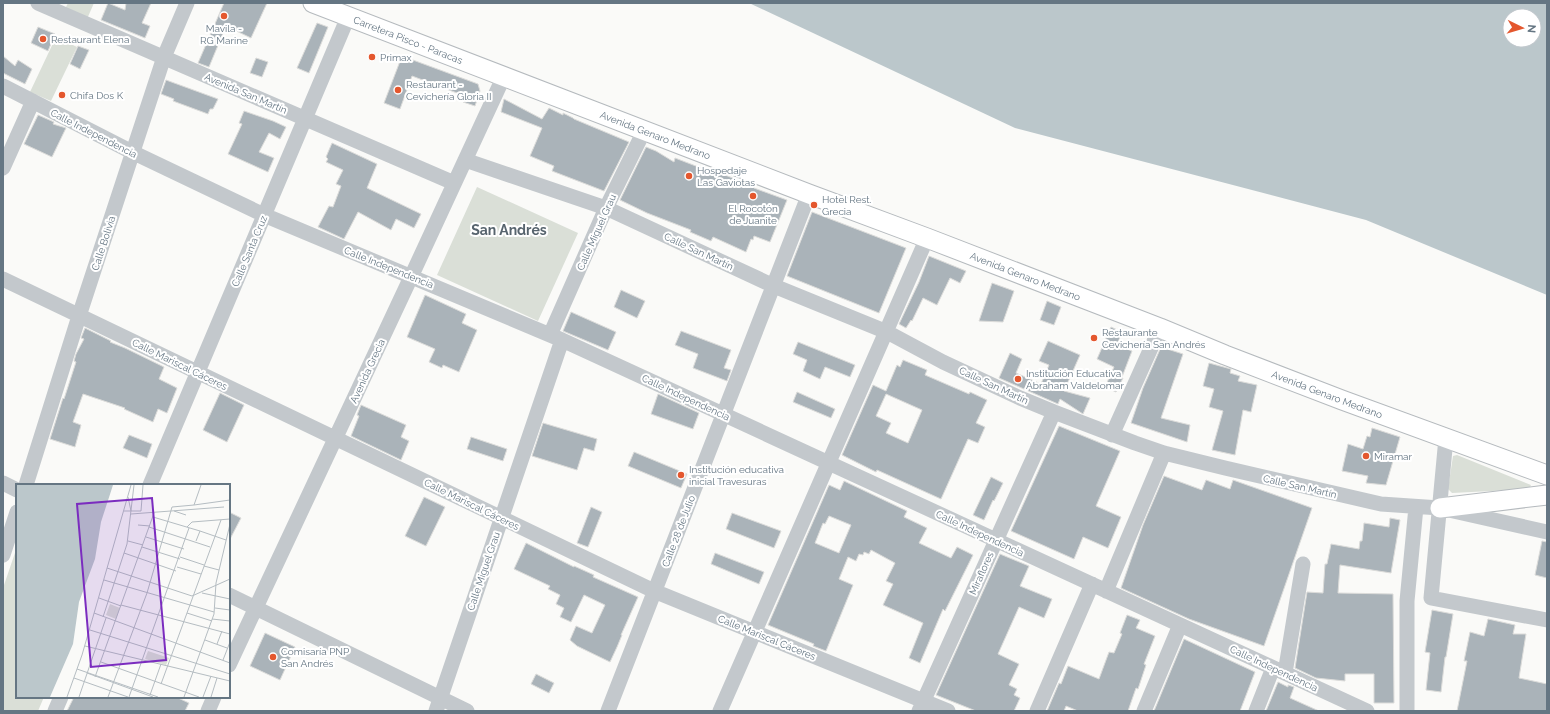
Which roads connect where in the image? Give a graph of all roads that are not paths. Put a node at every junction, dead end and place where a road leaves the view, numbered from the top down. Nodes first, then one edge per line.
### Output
1 (38, 3) edge
2 (187, 3) edge
3 (313, 3) edge
4 (348, 17) junction
5 (164, 57) junction
6 (504, 76) junction
7 (3, 86) edge
8 (33, 101) junction
9 (305, 119) junction
10 (644, 130) junction
11 (132, 152) junction
12 (465, 160) junction
13 (3, 168) edge
14 (454, 183) junction
15 (809, 194) junction
16 (606, 208) junction
17 (264, 215) junction
18 (927, 238) junction
19 (411, 277) junction
20 (3, 279) edge
21 (774, 286) junction
22 (79, 316) junction
23 (1160, 328) junction
24 (887, 332) junction
25 (556, 338) junction
26 (198, 373) junction
27 (1054, 412) junction
28 (723, 414) junction
29 (1112, 435) junction
30 (335, 438) junction
31 (1446, 438) junction
32 (1164, 453) junction
33 (829, 463) junction
34 (1547, 475) edge
35 (3, 483) edge
36 (26, 484) edge
37 (150, 484) edge
38 (16, 490) edge
39 (1547, 496) edge
40 (1416, 508) junction
41 (1440, 508) junction
42 (16, 515) edge
43 (501, 518) junction
44 (1547, 532) edge
45 (996, 540) junction
46 (3, 555) edge
47 (1303, 564) dead end
48 (1092, 584) junction
49 (654, 591) junction
50 (1106, 591) junction
51 (230, 595) edge
52 (256, 607) junction
53 (1547, 620) edge
54 (1180, 625) junction
55 (754, 632) junction
56 (230, 663) edge
57 (1279, 670) junction
58 (60, 698) edge
59 (214, 698) edge
60 (438, 705) edge
61 (921, 706) edge
62 (55, 711) edge
63 (208, 711) edge
64 (467, 711) edge
65 (608, 711) edge
66 (720, 711) edge
67 (948, 711) edge
68 (1037, 711) edge
69 (1144, 711) edge
70 (1256, 711) edge
71 (1367, 711) edge
72 (1407, 711) edge

1 - 5 street, Avenida San Martín
2 - 5 street, Calle Bolivia
3 - 4 main road, Carretera Pisco - Paracas
4 - 6 main road, Carretera Pisco - Paracas
4 - 9 street, Calle Santa Cruz
5 - 9 street, Avenida San Martín
5 - 11 street, Calle Bolivia
6 - 10 main road, Avenida Genaro Medrano
6 - 12 street, Avenida Grecia
7 - 8 street, Calle Independencia
8 - 11 street, Calle Independencia
8 - 13 street
9 - 14 street, Avenida San Martín
9 - 17 street, Calle Santa Cruz
10 - 15 main road, Avenida Genaro Medrano
10 - 16 street, Calle Miguel Grau
11 - 17 street, Calle Independencia
11 - 22 street, Calle Bolivia
12 - 14 street, Avenida Grecia
12 - 16 street, Calle San Martín
14 - 19 street, Avenida Grecia
15 - 18 main road, Avenida Genaro Medrano
15 - 21 street, Calle 28 de Julio
16 - 21 street, Calle San Martín
16 - 25 street, Calle Miguel Grau
17 - 19 street, Calle Independencia
17 - 26 street, Calle Santa Cruz
18 - 23 main road, Avenida Genaro Medrano
18 - 24 street
19 - 25 street, Calle Independencia
19 - 30 street, Avenida Grecia
20 - 22 street, Calle Mariscal Cáceres
21 - 24 street, Calle San Martín
21 - 28 street, Calle 28 de Julio
22 - 26 street, Calle Mariscal Cáceres
22 - 36 street, Calle Bolivia
23 - 29 street
23 - 31 main road, Avenida Genaro Medrano
24 - 27 street, Calle San Martín
24 - 33 street
25 - 28 street, Calle Independencia
25 - 43 street, Calle Miguel Grau
26 - 30 street, Calle Mariscal Cáceres
26 - 37 street, Calle Santa Cruz
27 - 29 street, Calle San Martín
27 - 45 street, Miraflores
28 - 33 street, Calle Independencia
28 - 49 street, Calle 28 de Julio
29 - 32 street, Calle San Martín
30 - 43 street, Calle Mariscal Cáceres
30 - 52 street, Avenida Grecia
31 - 34 main road, Avenida Genaro Medrano
31 - 41 street
32 - 40 street, Calle San Martín
32 - 50 street
33 - 45 street, Calle Independencia
33 - 55 street
35 - 38 street
39 - 41 main road
40 - 41 street, Calle San Martín
40 - 72 street
41 - 44 street, Calle San Martín
41 - 53 street
42 - 46 street
43 - 49 street, Calle Mariscal Cáceres
43 - 60 street, Calle Miguel Grau
45 - 48 street, Calle Independencia
45 - 61 street, Miraflores
47 - 57 street
48 - 50 street, Calle Independencia
48 - 68 street
49 - 55 street, Calle Mariscal Cáceres
49 - 65 street, Calle 28 de Julio
50 - 54 street, Calle Independencia
51 - 52 street
52 - 56 street, Avenida Grecia
52 - 60 street
54 - 57 street, Calle Independencia
54 - 69 street
55 - 61 street, Calle Mariscal Cáceres
55 - 66 street
57 - 70 street
57 - 71 street, Calle Independencia
58 - 62 street
59 - 63 street
60 - 64 street
61 - 67 street, Calle Mariscal Cáceres

